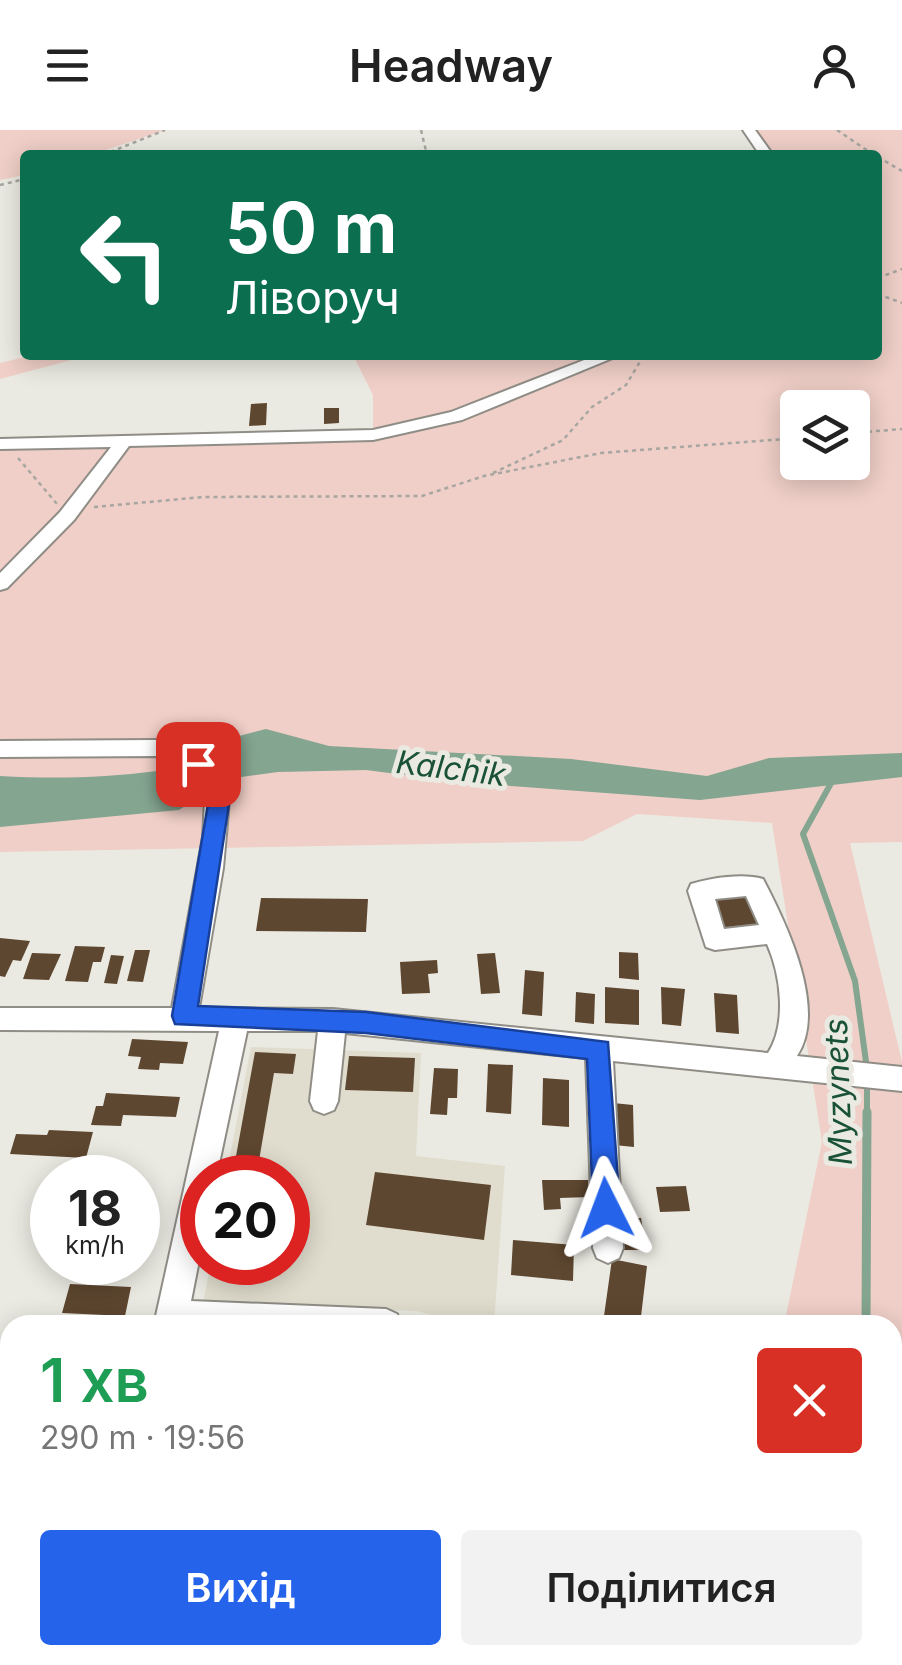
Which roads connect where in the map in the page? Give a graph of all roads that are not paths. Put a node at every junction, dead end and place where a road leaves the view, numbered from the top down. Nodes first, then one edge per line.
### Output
1 (599, 360) edge
2 (122, 444) junction
3 (5, 449) edge
4 (0, 584) edge
5 (0, 749) edge
6 (776, 933) dead end
7 (184, 1016) junction
8 (236, 1017) junction
9 (0, 1019) edge
10 (333, 1020) junction
11 (599, 1050) junction
12 (773, 1068) junction
13 (902, 1079) edge
14 (324, 1100) dead end
15 (608, 1248) dead end
16 (172, 1315) edge

1 - 2 street
2 - 3 street
2 - 4 street
5 - 7 street
6 - 12 street
7 - 8 street
7 - 9 street
8 - 10 street
8 - 16 street
10 - 11 street
10 - 14 street
11 - 12 street
11 - 15 street
12 - 13 street

